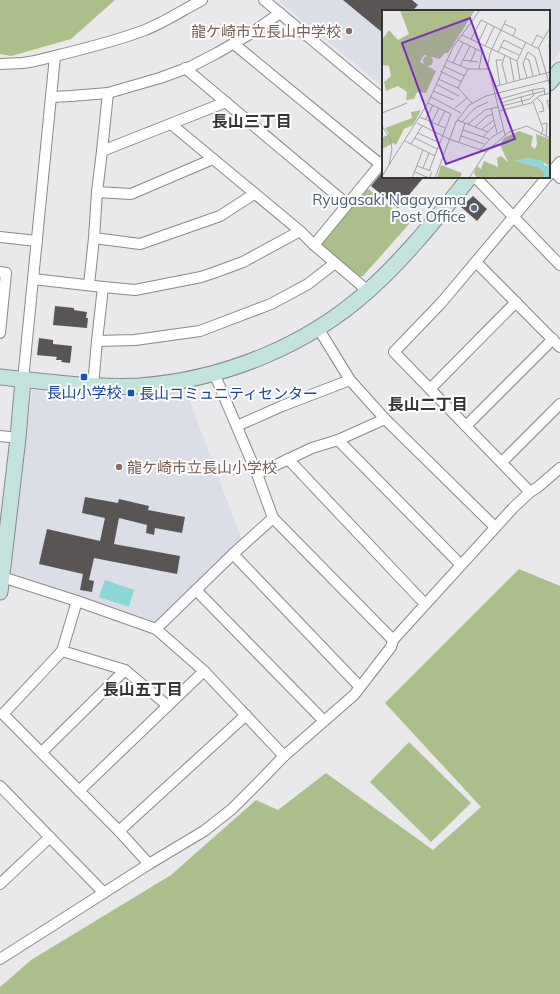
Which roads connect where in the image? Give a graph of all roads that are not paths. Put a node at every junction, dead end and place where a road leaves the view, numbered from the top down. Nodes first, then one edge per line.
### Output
1 (202, 0) edge
2 (264, 0) edge
3 (280, 13) junction
4 (234, 44) junction
5 (55, 56) junction
6 (0, 64) edge
7 (185, 68) junction
8 (560, 70) edge
9 (550, 82) edge
10 (108, 92) junction
11 (51, 96) junction
12 (382, 98) edge
13 (226, 102) junction
14 (170, 124) junction
15 (102, 152) junction
16 (213, 159) junction
17 (381, 162) edge
18 (560, 162) edge
19 (550, 174) edge
20 (469, 178) edge
21 (476, 178) edge
22 (547, 178) edge
23 (560, 178) edge
24 (97, 192) junction
25 (254, 194) junction
26 (347, 204) junction
27 (514, 216) junction
28 (300, 231) junction
29 (0, 237) edge
30 (94, 238) junction
31 (36, 241) junction
32 (314, 245) junction
33 (476, 262) junction
34 (335, 263) junction
35 (560, 265) edge
36 (0, 272) edge
37 (34, 279) junction
38 (88, 286) junction
39 (103, 287) junction
40 (368, 291) junction
41 (2, 301) edge
42 (516, 302) junction
43 (318, 328) junction
44 (0, 333) edge
45 (553, 339) junction
46 (97, 342) junction
47 (560, 347) edge
48 (214, 373) junction
49 (0, 377) edge
50 (22, 380) junction
51 (350, 380) junction
52 (93, 386) junction
53 (430, 389) junction
54 (560, 404) edge
55 (385, 419) junction
56 (237, 426) junction
57 (466, 426) junction
58 (0, 436) edge
59 (18, 438) junction
60 (338, 440) junction
61 (288, 459) junction
62 (502, 462) junction
63 (560, 468) edge
64 (257, 474) junction
65 (530, 492) junction
66 (273, 518) junction
67 (495, 527) junction
68 (233, 554) junction
69 (461, 565) junction
70 (1, 585) edge
71 (196, 590) junction
72 (77, 601) junction
73 (425, 604) junction
74 (156, 629) junction
75 (393, 640) junction
76 (62, 652) junction
77 (125, 670) junction
78 (204, 671) junction
79 (360, 687) junction
80 (168, 706) junction
81 (246, 715) junction
82 (324, 721) junction
83 (42, 752) junction
84 (284, 756) junction
85 (0, 786) edge
86 (79, 791) junction
87 (8, 793) junction
88 (0, 801) edge
89 (119, 831) junction
90 (50, 837) junction
91 (149, 864) junction
92 (0, 884) edge
93 (104, 893) junction
94 (0, 960) edge

1 - 5 street
2 - 3 street
3 - 4 street
3 - 12 street
4 - 7 street
4 - 17 street
5 - 6 street
5 - 11 street
7 - 10 street
7 - 13 street
8 - 9 street
10 - 11 street
10 - 15 street
11 - 31 street
13 - 14 street
13 - 26 street
14 - 15 street
14 - 16 street
15 - 24 street
16 - 24 street
16 - 25 street
17 - 26 street
18 - 19 street
19 - 23 street
20 - 40 street
21 - 27 street
22 - 27 street
24 - 30 street
25 - 28 street
25 - 30 street
26 - 32 street
27 - 33 street
27 - 35 street
28 - 32 street
28 - 39 street
29 - 31 street
30 - 38 street
31 - 37 street
32 - 34 street
33 - 42 street
33 - 53 street
34 - 40 street
34 - 46 street
36 - 41 street
37 - 38 street
37 - 50 street
38 - 39 street
39 - 46 street
40 - 43 street
41 - 44 street
42 - 45 street
42 - 53 street
43 - 48 street
43 - 51 street
45 - 47 street
45 - 57 street
46 - 52 street
48 - 52 street
48 - 56 street
49 - 50 street
50 - 52 street
50 - 59 street
51 - 55 street
51 - 56 street
53 - 57 street
54 - 62 street
55 - 60 street
55 - 67 street
56 - 64 street
57 - 62 street
58 - 59 street
59 - 70 street
60 - 61 street
60 - 69 street
61 - 64 street
61 - 73 street
62 - 65 street
63 - 65 street
64 - 66 street
65 - 67 street
66 - 68 street
66 - 75 street
67 - 69 street
68 - 71 street
68 - 79 street
69 - 73 street
70 - 72 street
71 - 74 street
71 - 82 street
72 - 74 street
72 - 76 street
73 - 75 street
74 - 78 street
75 - 79 street
76 - 77 street
76 - 83 street
77 - 80 street
77 - 83 street
78 - 80 street
78 - 81 street
79 - 82 street
80 - 86 street
81 - 84 street
81 - 89 street
82 - 84 street
83 - 86 street
84 - 91 street
85 - 87 street
86 - 89 street
87 - 88 street
87 - 90 street
89 - 91 street
90 - 92 street
90 - 93 street
91 - 93 street
93 - 94 street

